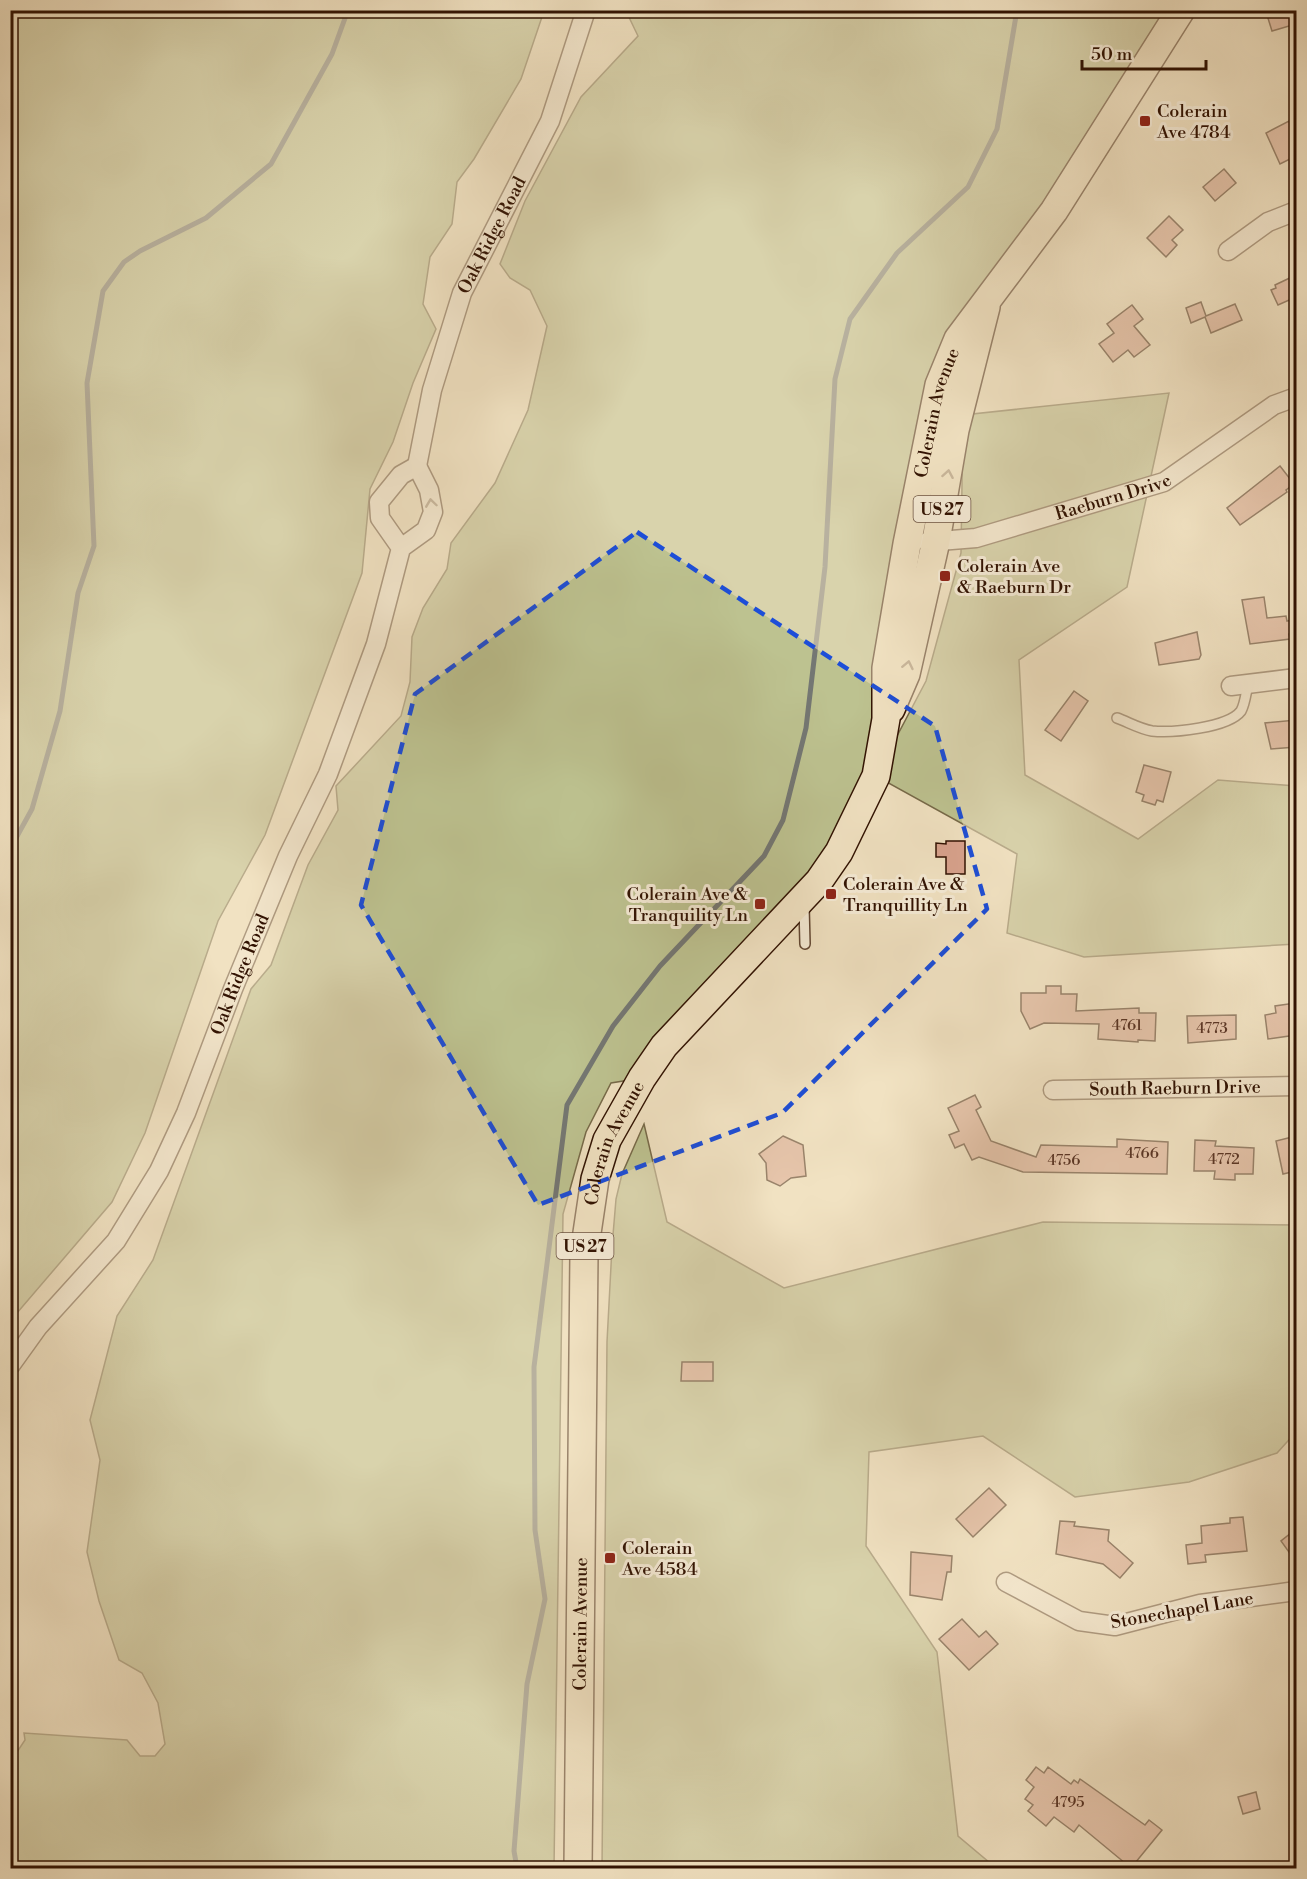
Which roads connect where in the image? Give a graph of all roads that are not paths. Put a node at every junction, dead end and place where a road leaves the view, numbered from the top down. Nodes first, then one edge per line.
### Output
1 (586, 10) edge
2 (1181, 10) edge
3 (1296, 211) edge
4 (1228, 251) dead end
5 (988, 297) junction
6 (1296, 397) edge
7 (417, 466) junction
8 (936, 542) junction
9 (907, 544) junction
10 (401, 548) junction
11 (1296, 678) edge
12 (1240, 685) joint
13 (1117, 718) dead end
14 (886, 719) junction
15 (804, 901) junction
16 (805, 944) dead end
17 (1296, 1086) edge
18 (1053, 1090) dead end
19 (10, 1366) edge
20 (1006, 1582) dead end
21 (1296, 1591) edge
22 (578, 1869) edge

1 - 7 street, Oak Ridge Road
2 - 5 main road, Colerain Avenue / US 27
3 - 4 street
8 -> 5 main road, Colerain Avenue / US 27
5 - 9 main road, Colerain Avenue / US 27
6 - 8 street, Raeburn Drive
10 -> 7 street
7 - 10 street
8 - 9 street, Raeburn Drive
14 -> 8 main road, Colerain Avenue / US 27
9 - 14 main road, Colerain Avenue / US 27
10 - 19 street, Oak Ridge Road
11 - 12 street
12 - 13 lane
14 - 15 main road, Colerain Avenue / US 27
15 - 16 lane
15 - 22 main road, Colerain Avenue / US 27
17 - 18 street, South Raeburn Drive
20 - 21 street, Stonechapel Lane

